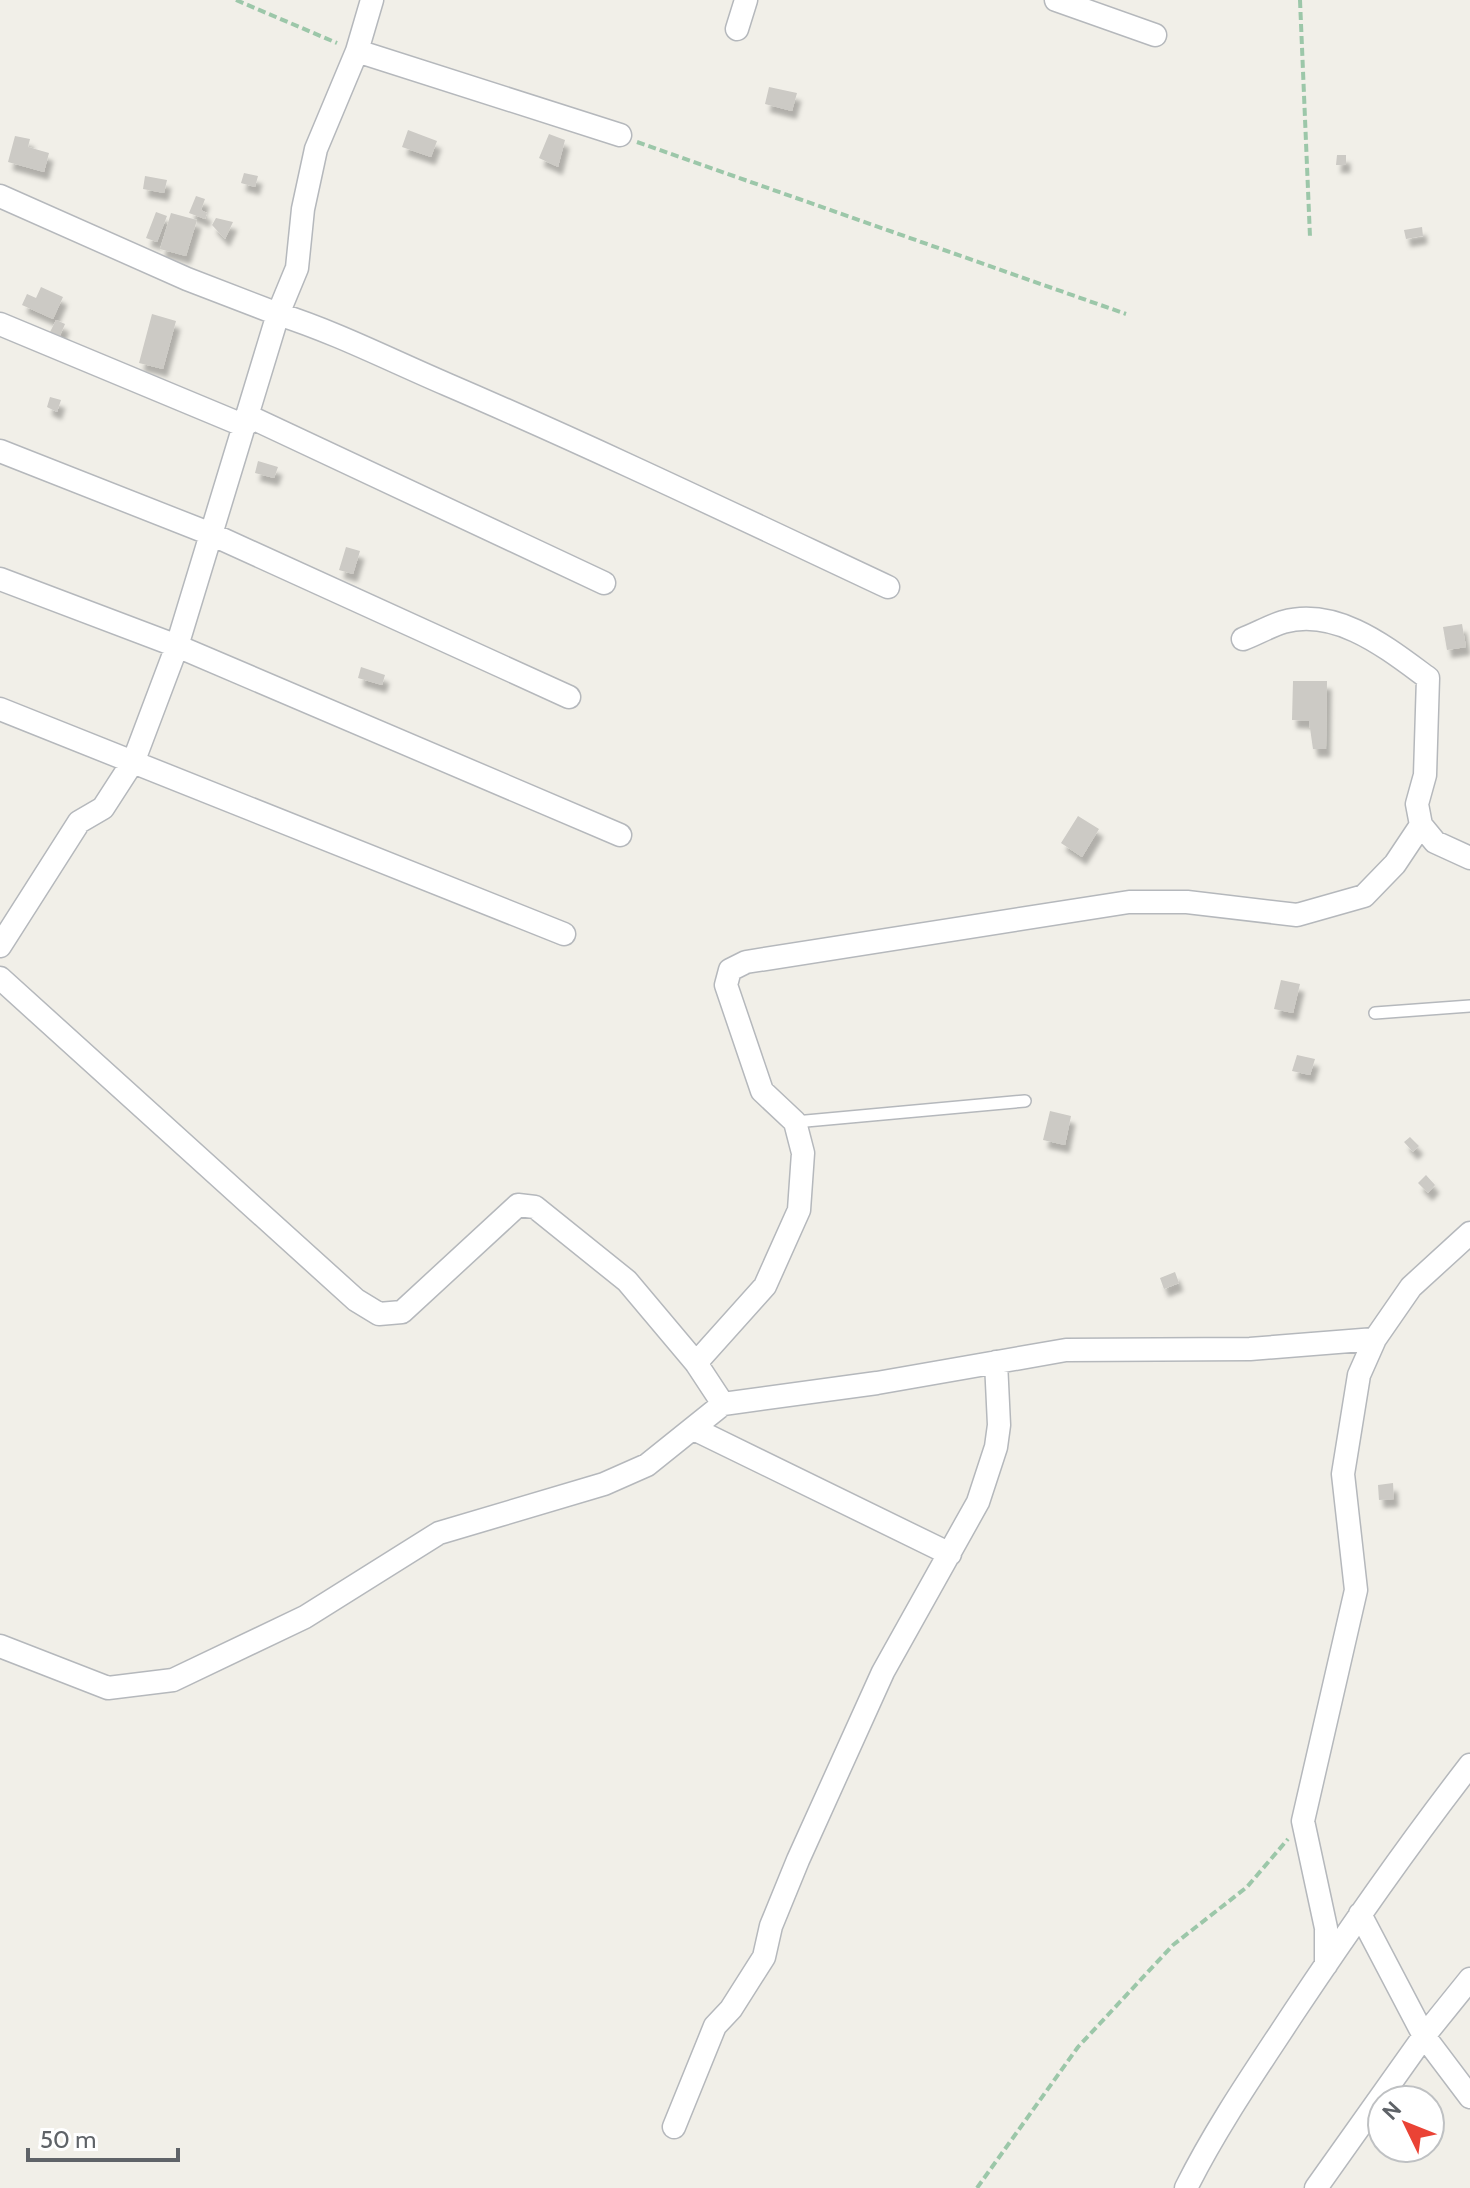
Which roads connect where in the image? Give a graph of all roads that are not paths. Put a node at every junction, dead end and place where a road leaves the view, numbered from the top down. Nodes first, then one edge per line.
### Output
1 (372, 0) edge
2 (746, 0) edge
3 (1056, 0) edge
4 (737, 29) dead end
5 (1155, 35) dead end
6 (357, 51) junction
7 (620, 135) road end
8 (0, 196) edge
9 (278, 314) junction
10 (0, 324) edge
11 (247, 421) junction
12 (0, 451) edge
13 (211, 534) junction
14 (0, 579) edge
15 (604, 583) dead end
16 (888, 587) dead end
17 (1243, 639) dead end
18 (177, 646) junction
19 (569, 697) dead end
20 (0, 709) edge
21 (134, 760) junction
22 (1421, 825) junction
23 (620, 835) dead end
24 (1470, 858) edge
25 (564, 934) dead end
26 (0, 946) edge
27 (0, 978) edge
28 (1470, 1006) edge
29 (1375, 1013) dead end
30 (1025, 1101) dead end
31 (795, 1122) junction
32 (1470, 1233) edge
33 (1375, 1339) junction
34 (996, 1362) junction
35 (696, 1363) junction
36 (723, 1404) junction
37 (694, 1429) junction
38 (950, 1554) junction
39 (0, 1646) edge
40 (1470, 1765) edge
41 (1360, 1914) junction
42 (1326, 1965) junction
43 (1470, 1979) edge
44 (1424, 2036) junction
45 (1470, 2097) edge
46 (674, 2127) dead end
47 (1186, 2188) edge
48 (1316, 2188) edge

1 - 6 street
2 - 4 street
3 - 5 street
6 - 7 street
6 - 9 street
8 - 9 street
9 - 11 street
9 - 16 street
10 - 11 street
11 - 13 street
11 - 15 street
12 - 13 street
13 - 18 street
13 - 19 street
14 - 18 street
17 - 22 street
18 - 21 street
18 - 23 street
20 - 21 street
21 - 25 street
21 - 26 street
22 - 24 street
22 - 31 street
27 - 35 street
28 - 29 lane
30 - 31 lane
31 - 35 street
32 - 33 street
33 - 34 street
33 - 42 street
34 - 36 street
34 - 38 street
35 - 36 street
36 - 37 street
37 - 38 street
37 - 39 street
38 - 46 street
40 - 41 street
41 - 42 street
41 - 44 street
42 - 47 street
43 - 44 street
44 - 45 street
44 - 48 street

